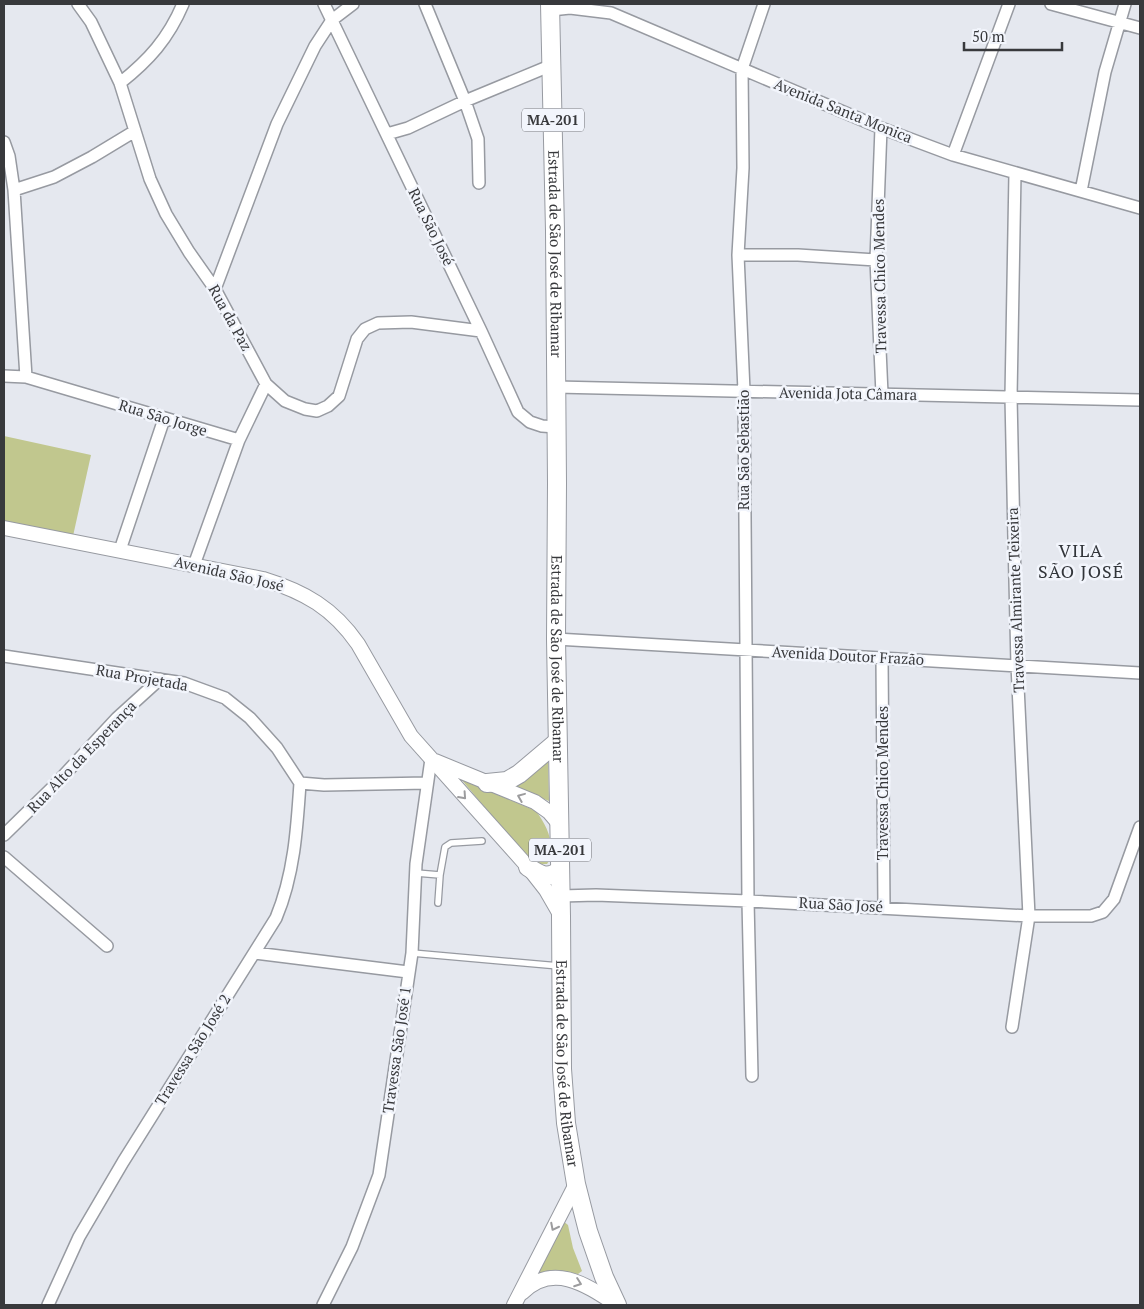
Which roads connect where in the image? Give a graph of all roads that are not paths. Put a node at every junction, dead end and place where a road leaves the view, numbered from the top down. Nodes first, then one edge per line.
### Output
1 (78, 4) edge
2 (183, 4) edge
3 (324, 4) edge
4 (353, 4) edge
5 (425, 4) edge
6 (764, 4) edge
7 (1009, 4) edge
8 (1051, 4) edge
9 (1125, 4) edge
10 (571, 6) edge
11 (551, 7) edge
12 (332, 20) junction
13 (1120, 22) junction
14 (1140, 28) edge
15 (552, 64) junction
16 (742, 69) junction
17 (120, 83) junction
18 (465, 101) junction
19 (881, 128) junction
20 (135, 131) junction
21 (387, 134) junction
22 (4, 142) edge
23 (953, 155) junction
24 (1015, 173) junction
25 (480, 182) dead end
26 (14, 190) junction
27 (1081, 191) junction
28 (1140, 208) edge
29 (738, 255) junction
30 (876, 260) junction
31 (215, 289) junction
32 (481, 330) junction
33 (4, 376) edge
34 (26, 377) junction
35 (266, 384) junction
36 (556, 388) junction
37 (744, 392) junction
38 (882, 394) junction
39 (1011, 397) junction
40 (1140, 400) edge
41 (164, 419) junction
42 (556, 427) junction
43 (239, 440) junction
44 (4, 528) edge
45 (120, 550) junction
46 (194, 565) junction
47 (556, 639) junction
48 (746, 650) junction
49 (4, 656) edge
50 (882, 658) junction
51 (1017, 666) junction
52 (1140, 673) edge
53 (160, 679) junction
54 (557, 742) junction
55 (431, 759) junction
56 (300, 783) junction
57 (427, 783) junction
58 (487, 783) junction
59 (560, 825) junction
60 (1140, 827) edge
61 (4, 835) edge
62 (482, 841) dead end
63 (4, 857) edge
64 (528, 867) junction
65 (560, 870) junction
66 (416, 873) junction
67 (440, 875) junction
68 (561, 896) junction
69 (748, 901) junction
70 (438, 903) dead end
71 (884, 908) junction
72 (561, 916) junction
73 (1029, 916) junction
74 (107, 946) dead end
75 (254, 953) junction
76 (412, 953) junction
77 (561, 966) junction
78 (408, 972) junction
79 (1012, 1027) dead end
80 (752, 1076) dead end
81 (576, 1184) junction
82 (516, 1301) edge
83 (48, 1305) edge
84 (323, 1305) edge
85 (617, 1305) edge

1 - 17 street, Rua da Paz
2 - 17 street
3 - 12 street, Rua São José
4 - 12 street
5 - 18 street
6 - 16 street, Rua São Sebastião
7 - 23 street
8 - 13 street
9 - 13 street
10 - 11 street, Avenida Santa Monica
10 - 16 street, Avenida Santa Monica
11 - 15 main road, Estrada de São José de Ribamar / MA-201
12 - 21 street, Rua São José
12 - 31 street
13 - 14 street
13 - 27 street
15 - 18 street
15 - 36 main road, Estrada de São José de Ribamar / MA-201
16 - 19 street, Avenida Santa Monica
16 - 29 street, Rua São Sebastião
17 - 20 street, Rua da Paz
18 - 21 street
18 - 25 street
19 - 23 street, Avenida Santa Monica
19 - 30 street, Travessa Chico Mendes
20 - 26 street
20 - 31 street, Rua da Paz
21 - 32 street, Rua São José
22 - 26 street
23 - 24 street, Avenida Santa Monica
24 - 27 street, Avenida Santa Monica
24 - 39 street, Travessa Almirante Teixeira
26 - 34 street
27 - 28 street, Avenida Santa Monica
29 - 30 street
29 - 37 street, Rua São Sebastião
30 - 38 street, Travessa Chico Mendes
31 - 35 street, Rua da Paz
32 - 35 street, Rua da Paz
32 - 42 street, Rua São José
33 - 34 street, Rua São Jorge
34 - 41 street, Rua São Jorge
35 - 43 street
36 - 37 street, Avenida Jota Câmara
36 - 42 main road, Estrada de São José de Ribamar / MA-201
37 - 38 street, Avenida Jota Câmara
37 - 48 street, Rua São Sebastião
38 - 39 street, Avenida Jota Câmara
39 - 40 street, Avenida Jota Câmara
39 - 51 street, Travessa Almirante Teixeira
41 - 43 street, Rua São Jorge
41 - 45 street
42 - 47 main road, Estrada de São José de Ribamar / MA-201
43 - 46 street
44 - 45 street, Avenida São José
45 - 46 street, Avenida São José
46 - 55 street, Avenida São José
47 - 48 street, Avenida Doutor Frazão
47 - 54 main road, Estrada de São José de Ribamar / MA-201
48 - 50 street, Avenida Doutor Frazão
48 - 69 street, Rua São Sebastião
49 - 53 street, Rua Projetada
50 - 51 street, Avenida Doutor Frazão
50 - 71 street, Travessa Chico Mendes
51 - 52 street, Avenida Doutor Frazão
51 - 73 street, Travessa Almirante Teixeira
53 - 56 street, Rua Projetada
53 - 61 street, Rua Alto da Esperança
54 - 58 main road
54 - 59 main road, Estrada de São José de Ribamar / MA-201
55 - 57 street, Travessa São José 1
55 - 58 street, Avenida São José
55 -> 64 street, Avenida São José
56 - 57 street
56 - 75 street, Travessa São José 2
57 - 66 street, Travessa São José 1
59 -> 58 street, Avenida São José
59 - 65 main road, Estrada de São José de Ribamar / MA-201
60 - 73 street, Rua São José
62 - 67 lane
63 - 74 street
64 - 65 main road
64 - 72 street, Avenida São José
65 - 68 main road, Estrada de São José de Ribamar / MA-201
66 - 67 lane
66 - 76 street, Travessa São José 1
67 - 70 lane
68 - 69 street, Rua São José
68 - 72 main road, Estrada de São José de Ribamar / MA-201
69 - 71 street, Rua São José
69 - 80 street, Rua São Sebastião
71 - 73 street, Rua São José
72 - 77 main road, Estrada de São José de Ribamar / MA-201
73 - 79 street, Travessa Almirante Teixeira
75 - 78 street
75 - 83 street, Travessa São José 2
76 - 77 lane
76 - 78 street, Travessa São José 1
77 - 81 main road, Estrada de São José de Ribamar / MA-201
78 - 84 street, Travessa São José 1
81 -> 82 street
81 - 85 main road, Estrada de São José de Ribamar / MA-201
82 -> 85 street

